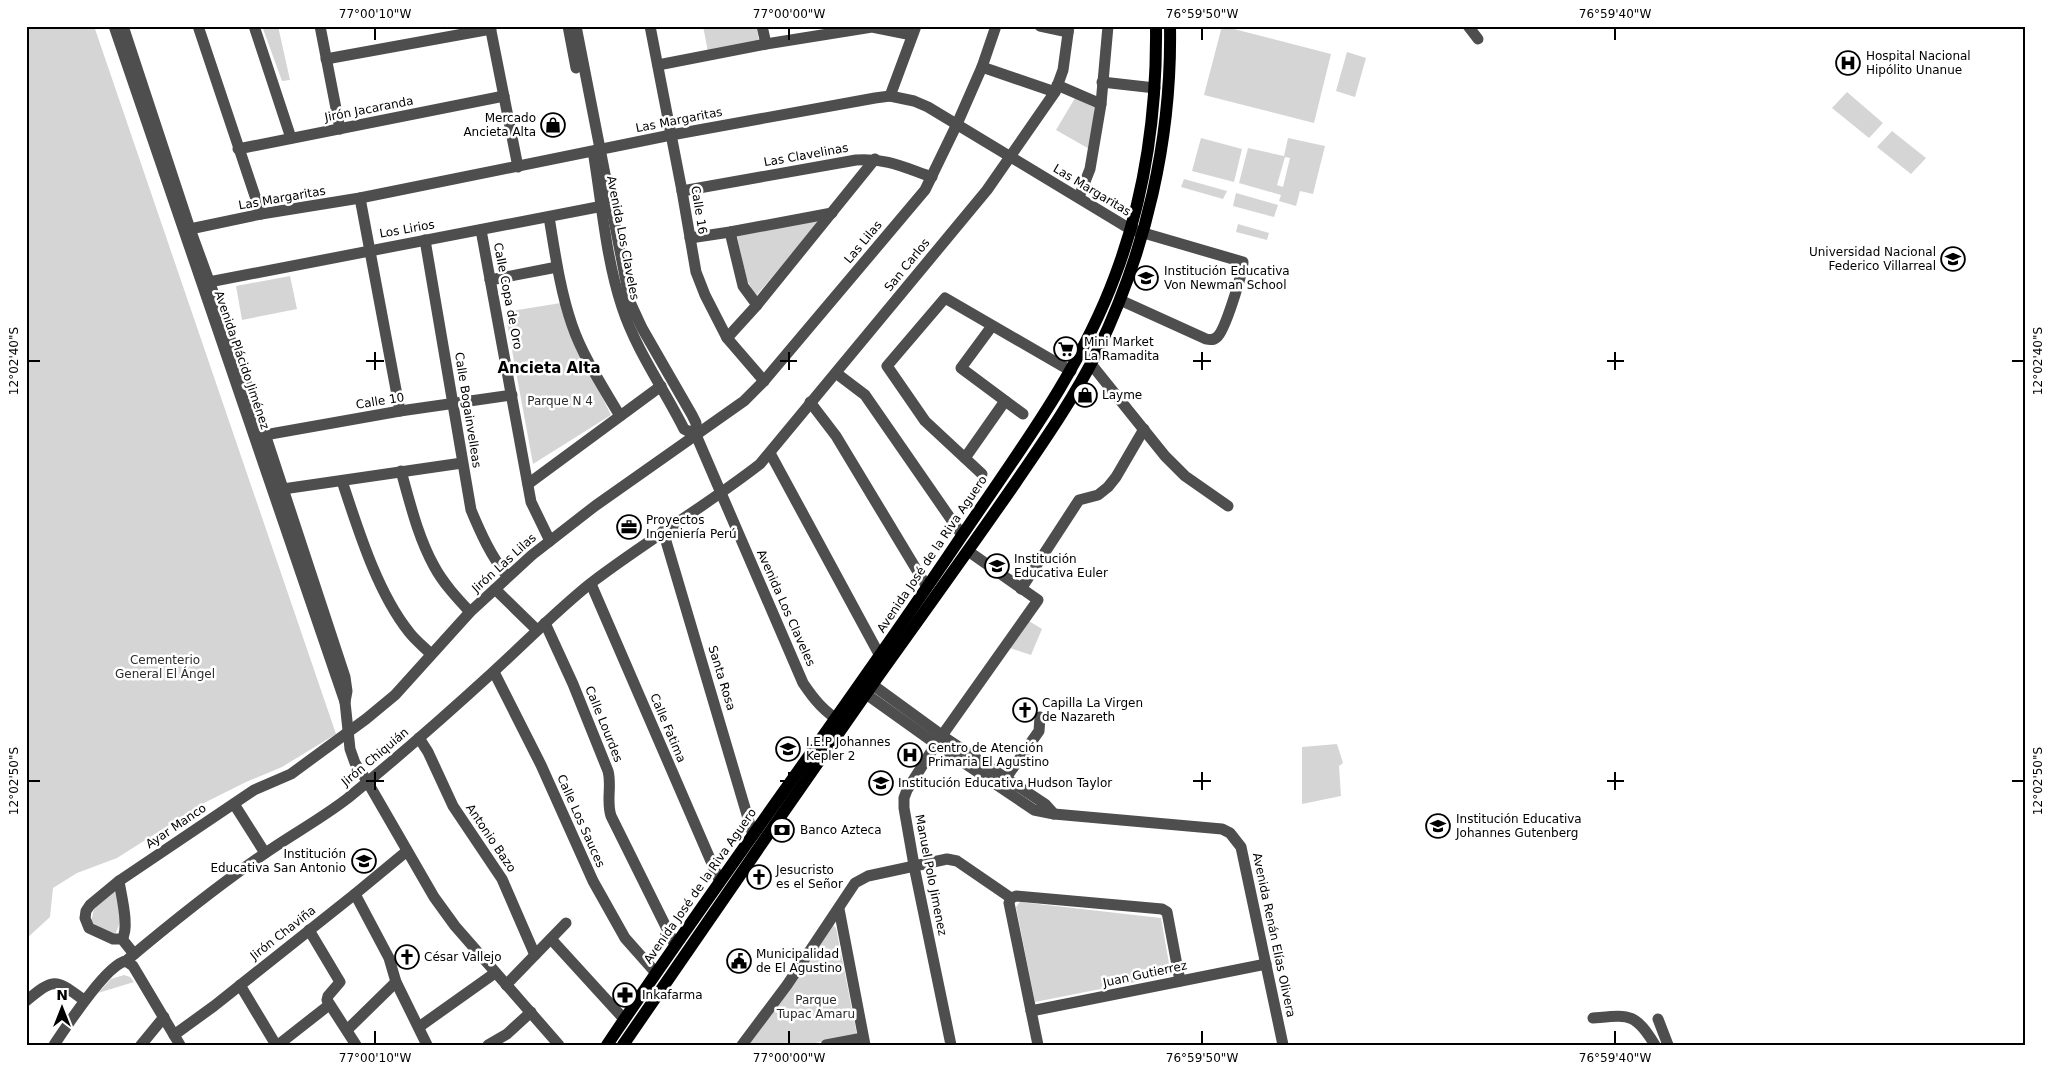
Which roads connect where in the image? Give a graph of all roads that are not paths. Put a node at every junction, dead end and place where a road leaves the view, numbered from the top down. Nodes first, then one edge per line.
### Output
1 (114, 26) edge
2 (123, 26) edge
3 (198, 26) edge
4 (254, 26) edge
5 (320, 26) edge
6 (568, 26) edge
7 (576, 26) edge
8 (650, 26) edge
9 (762, 26) edge
10 (996, 26) edge
11 (1040, 26) edge
12 (1108, 26) edge
13 (1156, 26) edge
14 (1170, 26) edge
15 (1468, 26) edge
16 (491, 28) edge
17 (1068, 29) edge
18 (914, 31) edge
19 (1478, 39) dead end
20 (766, 44) junction
21 (326, 59) junction
22 (658, 65) junction
23 (982, 67) junction
24 (1102, 82) junction
25 (1056, 88) junction
26 (1155, 88) junction
27 (1168, 88) junction
28 (504, 96) junction
29 (890, 96) junction
30 (1101, 104) junction
31 (958, 124) junction
32 (340, 129) junction
33 (671, 136) junction
34 (291, 138) junction
35 (238, 149) junction
36 (597, 151) junction
37 (1011, 157) junction
38 (875, 159) junction
39 (518, 167) junction
40 (932, 177) junction
41 (682, 191) junction
42 (360, 198) junction
43 (1079, 198) junction
44 (606, 205) junction
45 (832, 213) junction
46 (261, 214) junction
47 (549, 216) junction
48 (190, 229) junction
49 (481, 230) junction
50 (1136, 230) junction
51 (730, 232) junction
52 (690, 238) junction
53 (425, 240) junction
54 (370, 250) junction
55 (557, 268) junction
56 (490, 280) junction
57 (209, 282) junction
58 (1120, 300) junction
59 (757, 305) junction
60 (992, 326) junction
61 (727, 338) junction
62 (1091, 364) junction
63 (1071, 371) junction
64 (836, 373) junction
65 (764, 381) junction
66 (661, 386) junction
67 (512, 395) junction
68 (1005, 401) junction
69 (810, 402) junction
70 (454, 404) junction
71 (400, 411) junction
72 (1023, 414) dead end
73 (620, 416) junction
74 (1144, 429) junction
75 (696, 435) junction
76 (260, 436) junction
77 (770, 453) junction
78 (965, 458) junction
79 (462, 463) junction
80 (401, 471) junction
81 (982, 474) dead end
82 (342, 481) junction
83 (528, 484) junction
84 (283, 489) junction
85 (722, 494) junction
86 (1228, 506) dead end
87 (663, 531) junction
88 (962, 535) junction
89 (550, 541) junction
90 (968, 551) junction
91 (507, 576) junction
92 (591, 584) junction
93 (927, 587) junction
94 (1021, 588) junction
95 (495, 589) junction
96 (470, 612) junction
97 (541, 627) junction
98 (906, 628) junction
99 (431, 654) junction
100 (880, 656) junction
101 (494, 672) junction
102 (865, 686) junction
103 (345, 702) junction
104 (1040, 717) dead end
105 (839, 721) junction
106 (349, 732) junction
107 (419, 738) junction
108 (939, 740) junction
109 (1004, 780) junction
110 (367, 781) junction
111 (234, 804) junction
112 (753, 834) junction
113 (407, 851) junction
114 (265, 853) junction
115 (914, 865) junction
116 (120, 881) junction
117 (720, 882) junction
118 (355, 894) junction
119 (1011, 898) junction
120 (839, 908) junction
121 (566, 923) dead end
122 (309, 930) junction
123 (122, 939) junction
124 (551, 939) junction
125 (674, 945) junction
126 (535, 955) junction
127 (130, 957) junction
128 (1266, 964) junction
129 (494, 973) junction
130 (656, 973) junction
131 (1180, 981) junction
132 (396, 982) junction
133 (240, 985) junction
134 (506, 985) junction
135 (84, 1000) junction
136 (26, 1001) edge
137 (329, 1005) junction
138 (1031, 1011) junction
139 (531, 1012) junction
140 (164, 1017) junction
141 (1593, 1018) dead end
142 (624, 1019) junction
143 (1658, 1019) dead end
144 (418, 1027) junction
145 (347, 1030) junction
146 (292, 1034) junction
147 (177, 1040) edge
148 (864, 1042) edge
149 (54, 1045) edge
150 (141, 1045) edge
151 (277, 1045) edge
152 (299, 1045) edge
153 (356, 1045) edge
154 (426, 1045) edge
155 (488, 1045) edge
156 (559, 1045) edge
157 (607, 1045) edge
158 (623, 1045) edge
159 (742, 1045) edge
160 (826, 1045) edge
161 (951, 1045) edge
162 (1038, 1045) edge
163 (1283, 1045) edge
164 (1655, 1045) edge
165 (1668, 1045) edge

1 - 76 street, Avenida Plácido Jiménez
2 - 48 street, Avenida Plácido Jiménez
3 - 35 street
4 - 34 street
5 - 21 street
6 - 36 street, Avenida Los Claveles
7 - 36 street, Avenida Los Claveles
8 - 22 street, Calle 16
9 - 20 street
10 - 23 street, Las Lilas
11 - 17 street
12 - 24 street
13 - 26 main road, Avenida José de la Riva Aguero
14 - 27 main road, Avenida José de la Riva Aguero
15 - 19 street
16 - 21 street
16 - 28 street
17 - 25 street, San Carlos
18 - 20 street
18 - 29 street
20 - 22 street
21 - 32 street
22 - 33 street, Calle 16
23 - 25 street
23 - 31 street, Las Lilas
24 - 26 street
24 - 30 street
25 - 30 street
25 - 37 street, San Carlos
26 - 27 main road
26 - 50 main road, Avenida José de la Riva Aguero
27 - 50 main road, Avenida José de la Riva Aguero
28 - 32 street, Jirón Jacaranda
28 - 39 street
29 - 31 street, Las Margaritas
29 - 33 street, Las Margaritas
30 - 43 street
31 - 37 street, Las Margaritas
31 - 40 street, Las Lilas
32 - 34 street, Jirón Jacaranda
33 - 36 street, Las Margaritas
33 - 41 street, Calle 16
34 - 35 street, Jirón Jacaranda
35 - 46 street
36 - 39 street, Las Margaritas
36 - 44 street, Avenida Los Claveles
37 - 43 street, Las Margaritas
37 - 64 street, San Carlos
38 - 40 street, Las Clavelinas
38 - 41 street, Las Clavelinas
38 - 45 street
39 - 42 street, Las Margaritas
40 - 65 street, Las Lilas
41 - 52 street, Calle 16
42 - 46 street, Las Margaritas
42 - 54 street
43 - 50 street, Las Margaritas
44 - 47 street, Los Lirios
44 - 66 street, Avenida Los Claveles
44 - 75 street, Avenida Los Claveles
45 - 51 street
45 - 59 street
46 - 48 street, Las Margaritas
47 - 49 street, Los Lirios
47 - 55 street
48 - 57 street, Avenida Plácido Jiménez
49 - 53 street, Los Lirios
49 - 56 street, Calle Copa de Oro
50 - 58 main road, Avenida José de la Riva Aguero
50 - 58 street, Las Margaritas
50 - 63 main road, Avenida José de la Riva Aguero
51 - 52 street
51 - 59 street
52 - 61 street, Calle 16
53 - 54 street, Los Lirios
53 - 70 street, Calle Bogainvelleas
54 - 57 street, Los Lirios
54 - 71 street
55 - 56 street
55 - 73 street
56 - 67 street, Calle Copa de Oro
57 - 76 street, Avenida Plácido Jiménez
58 - 62 main road, Avenida José de la Riva Aguero
59 - 61 street
60 - 63 street
60 - 68 street
60 - 78 street
61 - 65 street, Calle 16
62 - 74 street
62 - 90 main road, Avenida José de la Riva Aguero
63 - 88 main road, Avenida José de la Riva Aguero
64 - 69 street, San Carlos
64 - 88 street
65 - 75 street, Las Lilas
66 - 73 street
66 - 75 street, Avenida Los Claveles
67 - 70 street, Calle 10
67 - 83 street, Calle Copa de Oro
68 - 72 street
68 - 78 street
69 - 77 street, San Carlos
69 - 93 street
70 - 71 street, Calle 10
70 - 79 street, Calle Bogainvelleas
71 - 76 street, Calle 10
73 - 83 street
74 - 86 street
74 - 94 street
75 - 85 street, Avenida Los Claveles
75 - 89 street, Jirón Las Lilas
76 - 84 street, Avenida Plácido Jiménez
76 - 103 street, Avenida Plácido Jiménez
77 - 85 street, San Carlos
77 - 100 street
78 - 81 street
79 - 80 street
79 - 91 street, Calle Bogainvelleas
80 - 82 street
80 - 96 street
82 - 84 street
82 - 99 street
83 - 89 street, Calle Copa de Oro
84 - 103 street, Avenida Plácido Jiménez
85 - 87 street, Jirón Chiquián
85 - 105 street, Avenida Los Claveles
87 - 92 street, Jirón Chiquián
87 - 112 street, Santa Rosa
88 - 93 main road, Avenida José de la Riva Aguero
89 - 91 street, Jirón Las Lilas
90 - 94 street
90 - 98 main road, Avenida José de la Riva Aguero
91 - 95 street, Jirón Las Lilas
92 - 97 street, Jirón Chiquián
92 - 117 street, Calle Fatima
93 - 98 main road, Avenida José de la Riva Aguero
94 - 108 street, Manuel Polo Jimenez
95 - 96 street, Jirón Las Lilas
95 - 97 street, Calle Lourdes
96 - 99 street, Jirón Las Lilas
97 - 101 street, Jirón Chiquián
97 - 125 street, Calle Lourdes
98 - 100 main road, Avenida José de la Riva Aguero
98 - 102 main road, Avenida José de la Riva Aguero
99 - 106 street, Jirón Las Lilas
100 - 102 main road, Avenida José de la Riva Aguero
101 - 107 street, Jirón Chiquián
101 - 130 street, Calle Los Sauces
102 - 105 main road, Avenida José de la Riva Aguero
102 - 108 street, Avenida Renán Elías Olivera
103 - 106 street, Avenida Plácido Jiménez
104 - 109 street
105 - 112 main road, Avenida José de la Riva Aguero
105 - 158 main road, Avenida José de la Riva Aguero
106 - 110 street, Avenida Plácido Jiménez
106 - 111 street, Ayar Manco
107 - 110 street, Jirón Chiquián
107 - 126 street, Antonio Bazo
108 - 109 street, Avenida Renán Elías Olivera
108 - 115 street, Manuel Polo Jimenez
109 - 128 street, Avenida Renán Elías Olivera
110 - 113 street, Avenida Plácido Jiménez
110 - 114 street, Jirón Chiquián
111 - 114 street
111 - 116 street, Ayar Manco
112 - 117 main road, Avenida José de la Riva Aguero
113 - 118 street, Jirón Chaviña
113 - 129 street, Avenida Plácido Jiménez
114 - 127 street, Jirón Chiquián
115 - 119 street
115 - 120 street
115 - 161 street, Manuel Polo Jimenez
116 - 123 street
116 - 123 street, Ayar Manco
117 - 125 main road, Avenida José de la Riva Aguero
118 - 122 street, Jirón Chaviña
118 - 132 street
119 - 131 street
119 - 138 street
120 - 148 street
120 - 159 street
121 - 124 street
122 - 133 street, Jirón Chaviña
122 - 137 street
123 - 127 street
124 - 126 street
124 - 142 street
125 - 130 main road, Avenida José de la Riva Aguero
126 - 134 street
127 - 135 street, Jirón Chiquián
127 - 140 street
128 - 131 street, Juan Gutierrez
128 - 163 street, Avenida Renán Elías Olivera
129 - 134 street, Avenida Plácido Jiménez
129 - 144 street
130 - 142 main road, Avenida José de la Riva Aguero
131 - 138 street, Juan Gutierrez
132 - 144 street
132 - 145 street
133 - 147 street, Jirón Chaviña
133 - 151 street
134 - 139 street, Avenida Plácido Jiménez
135 - 136 street
135 - 149 street, Jirón Chiquián
137 - 145 street
137 - 146 street
138 - 162 street
139 - 155 street
139 - 156 street, Avenida Plácido Jiménez
140 - 147 street
140 - 150 street
141 - 164 street
142 - 157 main road, Avenida José de la Riva Aguero
143 - 165 street
144 - 154 street
145 - 153 street
146 - 151 street
146 - 152 street
148 - 160 street

